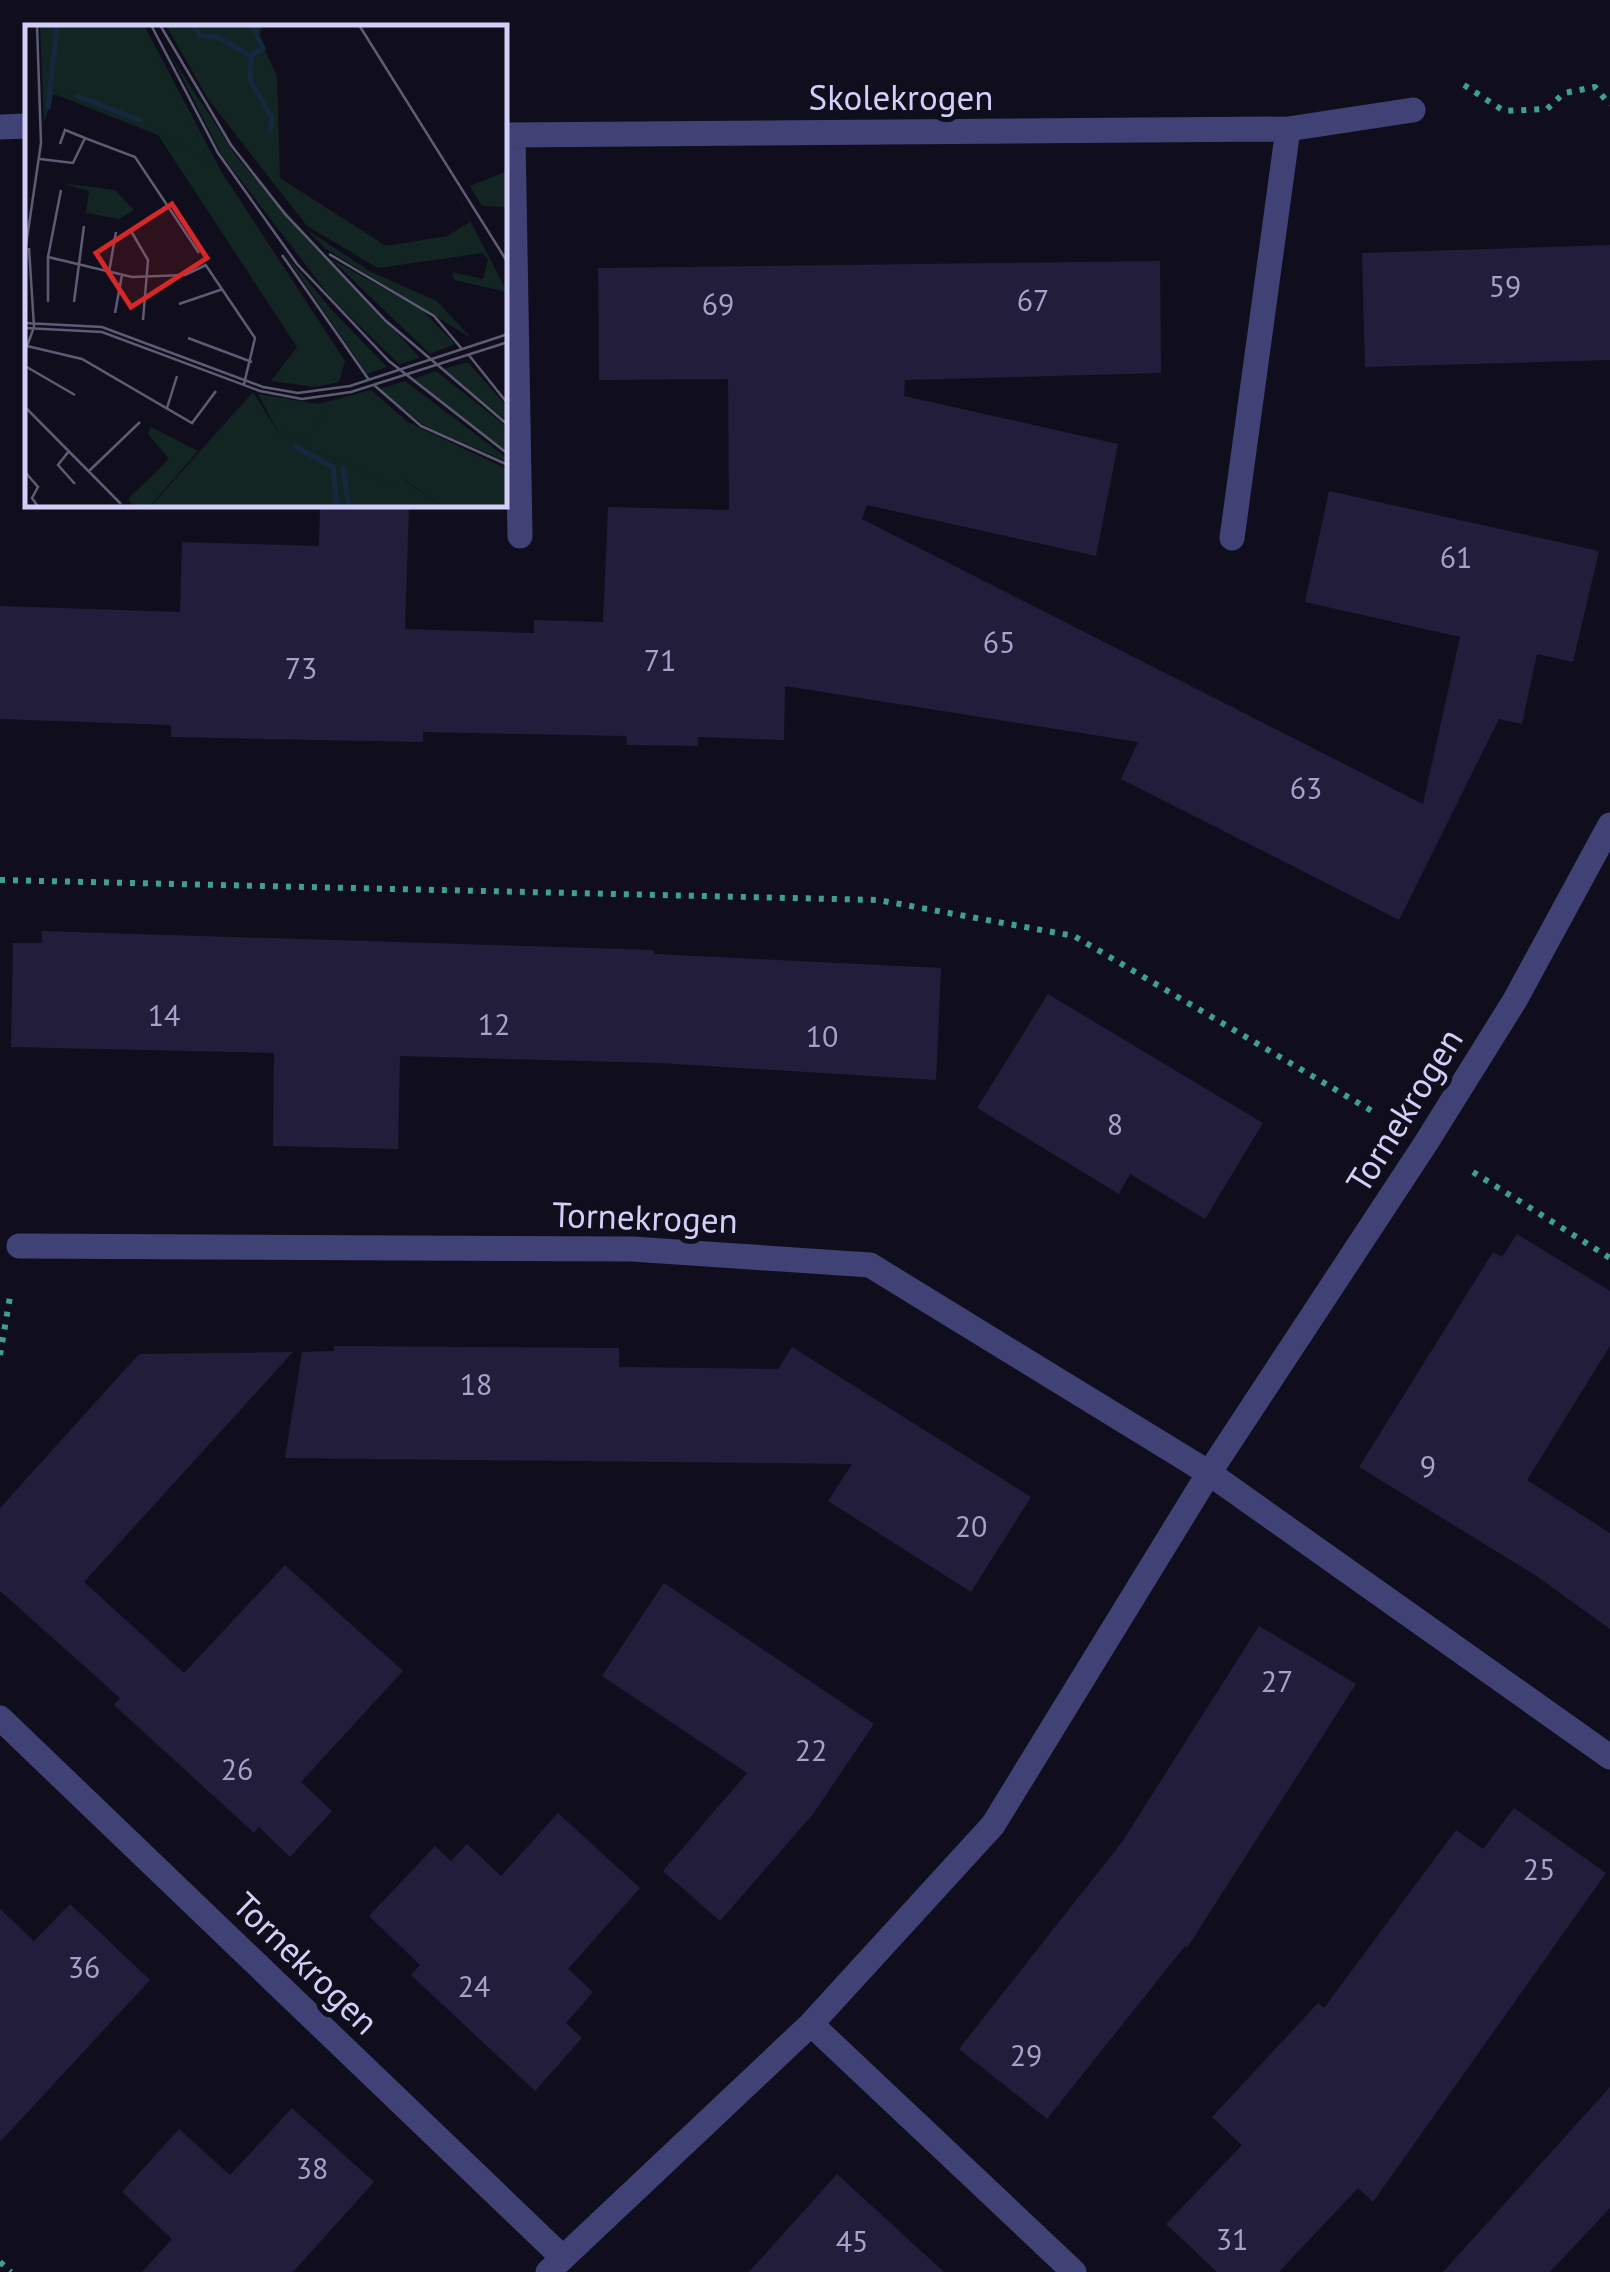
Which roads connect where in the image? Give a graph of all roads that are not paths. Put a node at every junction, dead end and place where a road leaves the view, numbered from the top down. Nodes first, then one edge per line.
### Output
1 (1414, 110) road end
2 (25, 126) edge
3 (0, 127) edge
4 (1288, 129) junction
5 (509, 135) edge
6 (520, 536) dead end
7 (1232, 538) dead end
8 (1610, 825) edge
9 (19, 1246) dead end
10 (1209, 1473) junction
11 (0, 1718) edge
12 (1610, 1757) edge
13 (811, 2024) junction
14 (556, 2265) edge
15 (1074, 2272) edge

1 - 4 street, Skolekrogen
2 - 3 street
4 - 5 street, Skolekrogen
4 - 7 street
5 - 6 street, Skolekrogen
8 - 10 street, Tornekrogen
9 - 10 street, Tornekrogen
10 - 12 street, Tornekrogen
10 - 13 street, Tornekrogen
11 - 14 street, Tornekrogen
13 - 14 street, Tornekrogen
13 - 15 street

